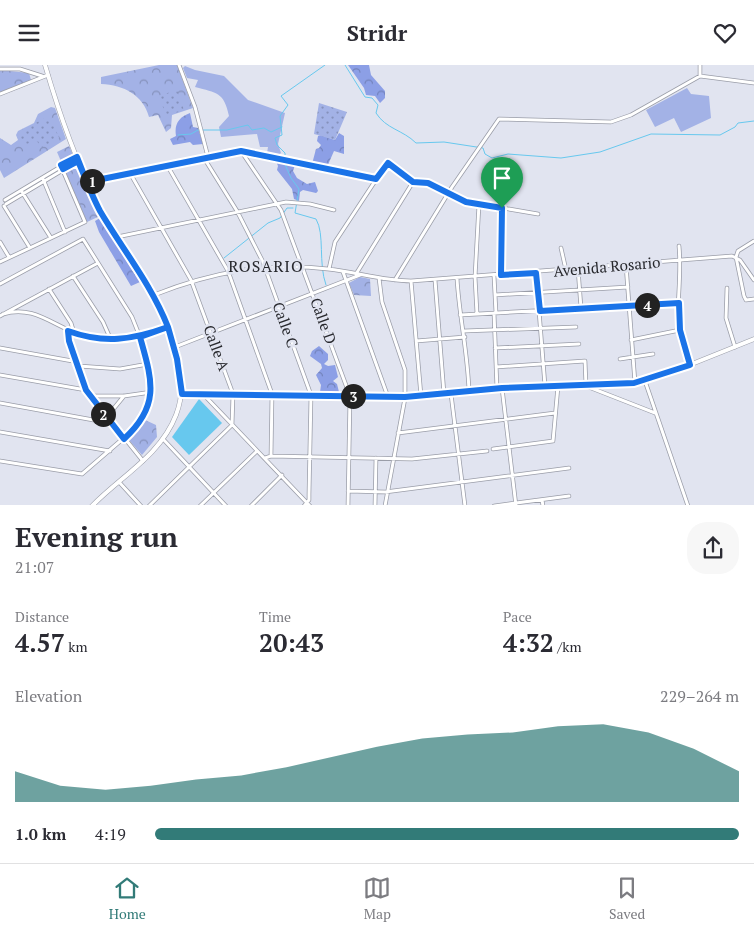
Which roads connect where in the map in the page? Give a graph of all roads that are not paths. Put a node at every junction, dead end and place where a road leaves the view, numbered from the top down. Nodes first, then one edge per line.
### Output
1 (45, 65) edge
2 (179, 65) edge
3 (700, 65) edge
4 (0, 69) edge
5 (32, 72) junction
6 (45, 75) junction
7 (700, 76) junction
8 (32, 81) junction
9 (754, 83) edge
10 (0, 94) edge
11 (241, 151) junction
12 (206, 158) junction
13 (78, 159) junction
14 (167, 165) junction
15 (62, 167) junction
16 (130, 173) junction
17 (42, 179) junction
18 (376, 179) junction
19 (87, 182) junction
20 (413, 182) junction
21 (22, 192) junction
22 (448, 193) junction
23 (0, 199) edge
24 (275, 203) junction
25 (4, 204) edge
26 (479, 204) junction
27 (502, 208) junction
28 (334, 210) dead end
29 (237, 211) junction
30 (538, 214) dead end
31 (198, 219) junction
32 (162, 227) junction
33 (64, 232) junction
34 (117, 237) junction
35 (51, 238) junction
36 (754, 241) edge
37 (0, 242) edge
38 (679, 246) dead end
39 (30, 248) junction
40 (560, 248) dead end
41 (9, 257) junction
42 (736, 257) junction
43 (0, 261) edge
44 (680, 261) junction
45 (98, 263) junction
46 (626, 265) junction
47 (265, 267) junction
48 (304, 267) junction
49 (329, 269) junction
50 (578, 269) junction
51 (566, 270) junction
52 (228, 271) junction
53 (343, 271) junction
54 (536, 273) junction
55 (356, 274) junction
56 (361, 275) junction
57 (494, 275) junction
58 (501, 275) junction
59 (73, 276) junction
60 (475, 277) junction
61 (379, 278) junction
62 (457, 278) junction
63 (191, 280) junction
64 (435, 280) junction
65 (754, 280) edge
66 (346, 281) junction
67 (395, 281) junction
68 (411, 281) junction
69 (0, 283) edge
70 (628, 287) junction
71 (727, 288) dead end
72 (49, 289) junction
73 (579, 289) junction
74 (538, 292) junction
75 (314, 294) junction
76 (154, 295) junction
77 (495, 295) junction
78 (754, 299) edge
79 (679, 303) junction
80 (628, 306) junction
81 (278, 308) junction
82 (581, 309) junction
83 (540, 311) junction
84 (495, 313) junction
85 (477, 314) junction
86 (2, 315) edge
87 (460, 315) junction
88 (245, 321) junction
89 (168, 327) junction
90 (576, 327) dead end
91 (541, 328) junction
92 (495, 329) junction
93 (680, 330) junction
94 (68, 331) junction
95 (464, 331) junction
96 (74, 333) junction
97 (211, 334) junction
98 (140, 337) junction
99 (465, 337) junction
100 (440, 339) junction
101 (754, 339) edge
102 (111, 340) junction
103 (631, 340) junction
104 (416, 341) junction
105 (579, 344) dead end
106 (542, 346) junction
107 (735, 347) junction
108 (0, 348) edge
109 (174, 348) junction
110 (496, 348) junction
111 (653, 354) dead end
112 (632, 357) junction
113 (620, 359) dead end
114 (544, 363) junction
115 (78, 364) junction
116 (148, 364) junction
117 (690, 365) junction
118 (496, 367) junction
119 (0, 375) edge
120 (645, 381) junction
121 (634, 383) junction
122 (558, 385) junction
123 (545, 386) junction
124 (586, 386) junction
125 (500, 389) junction
126 (86, 390) junction
127 (152, 392) junction
128 (469, 392) junction
129 (233, 393) junction
130 (182, 394) junction
131 (202, 394) junction
132 (272, 394) junction
133 (451, 394) junction
134 (311, 395) junction
135 (444, 395) junction
136 (90, 396) junction
137 (124, 396) junction
138 (350, 396) junction
139 (421, 396) junction
140 (388, 397) junction
141 (405, 397) junction
142 (0, 403) edge
143 (555, 413) junction
144 (656, 413) junction
145 (106, 418) junction
146 (506, 420) junction
147 (111, 423) junction
148 (232, 425) junction
149 (455, 426) junction
150 (0, 432) edge
151 (398, 433) junction
152 (124, 439) junction
153 (163, 439) junction
154 (509, 447) junction
155 (494, 449) dead end
156 (110, 451) junction
157 (257, 451) junction
158 (487, 451) dead end
159 (459, 454) junction
160 (271, 456) junction
161 (310, 457) junction
162 (265, 458) junction
163 (349, 458) junction
164 (376, 458) junction
165 (393, 458) junction
166 (0, 461) edge
167 (142, 461) junction
168 (189, 467) junction
169 (569, 468) dead end
170 (282, 475) junction
171 (512, 475) junction
172 (118, 481) junction
173 (462, 482) junction
174 (348, 491) junction
175 (387, 492) junction
176 (214, 493) junction
177 (375, 493) junction
178 (569, 496) dead end
179 (542, 500) junction
180 (309, 504) edge
181 (516, 504) edge
182 (92, 505) edge
183 (140, 505) edge
184 (149, 505) edge
185 (200, 505) edge
186 (226, 505) edge
187 (251, 505) edge
188 (304, 505) edge
189 (348, 505) edge
190 (375, 505) edge
191 (385, 505) edge
192 (465, 505) edge
193 (494, 505) edge
194 (543, 505) edge
195 (688, 505) edge

1 - 6 main road
2 - 12 street, Calle C
3 - 7 street
4 - 5 street
5 - 6 street
5 - 8 street
6 - 8 street
6 - 13 main road
7 - 9 street
7 - 22 street
8 - 10 street
11 - 12 street
11 - 18 street
11 - 24 street, Calle D
12 - 14 street
12 - 29 street, Calle C
13 - 15 street
13 - 19 main road
14 - 16 street
14 - 31 street
15 - 17 street
15 - 33 street
16 - 19 street
16 - 32 street, Calle A
17 - 21 street
17 - 33 street
18 - 20 street
18 - 49 street
19 - 34 main road
20 - 22 street
20 - 55 street
21 - 25 street
21 - 35 street
22 - 26 street
22 - 67 street
23 - 25 street
24 - 28 street
24 - 29 street
24 - 48 street, Calle D
25 - 39 street
26 - 27 street
26 - 60 street
27 - 30 street
27 - 58 street
29 - 31 street
29 - 47 street, Calle C
31 - 32 street
31 - 52 street
32 - 34 street
32 - 63 street, Calle A
33 - 35 street
34 - 76 main road
35 - 39 street
36 - 42 street
37 - 41 street
38 - 44 street
39 - 41 street
40 - 51 street
41 - 43 street
42 - 44 street, Avenida Rosario
42 - 65 street
42 - 78 street
44 - 46 street, Avenida Rosario
44 - 79 street
45 - 59 street
45 - 69 street
45 - 98 street
46 - 50 street, Avenida Rosario
46 - 70 street
47 - 48 street, Avenida Rosario
47 - 52 street, Avenida Rosario
47 - 81 street, Calle C
48 - 49 street, Avenida Rosario
48 - 75 street, Calle D
49 - 53 street, Avenida Rosario
50 - 51 street, Avenida Rosario
50 - 73 street
51 - 54 street, Avenida Rosario
52 - 63 street, Avenida Rosario
52 - 88 street
53 - 55 street, Avenida Rosario
53 - 66 street
54 - 58 street, Avenida Rosario
54 - 74 street
55 - 56 street, Avenida Rosario
56 - 61 street, Avenida Rosario
56 - 66 street
57 - 58 street, Avenida Rosario
57 - 60 street, Avenida Rosario
57 - 77 street
59 - 72 street
59 - 102 street
60 - 62 street, Avenida Rosario
60 - 85 street
61 - 67 street, Avenida Rosario
61 - 141 street
62 - 64 street, Avenida Rosario
62 - 87 street
63 - 76 street, Avenida Rosario
63 - 97 street, Calle A
64 - 68 street, Avenida Rosario
64 - 100 street
66 - 75 street
66 - 140 street
67 - 68 street, Avenida Rosario
68 - 104 street
70 - 73 street
70 - 80 street
71 - 107 street
72 - 86 street
72 - 96 street
73 - 74 street
73 - 82 street
74 - 77 street
74 - 83 street
75 - 81 street
75 - 138 street, Calle D
76 - 89 main road
77 - 84 street
79 - 80 street
79 - 93 street
80 - 82 street
80 - 103 street
81 - 88 street
81 - 134 street, Calle C
82 - 83 street
83 - 84 street
83 - 91 street
84 - 85 street
84 - 92 street
85 - 87 street
86 - 94 street
87 - 95 street
88 - 97 street
88 - 132 street
89 - 98 street
89 - 109 main road
90 - 91 street
91 - 92 street
91 - 106 street
92 - 95 street
92 - 110 street
93 - 103 street
93 - 117 street
94 - 96 street
94 - 115 street
95 - 99 street
96 - 102 street
97 - 109 street
97 - 129 street, Calle A
98 - 102 street
98 - 116 street
99 - 100 street
99 - 128 street
100 - 104 street
100 - 135 street
101 - 107 main road
103 - 112 street
104 - 139 street
105 - 106 street
106 - 110 street
106 - 114 street
107 - 117 main road
108 - 115 street
109 - 130 main road
110 - 118 street
111 - 112 street
112 - 113 street
112 - 121 street
114 - 118 street
114 - 123 street
114 - 124 street
115 - 116 street
115 - 126 street
116 - 127 street
117 - 120 main road
118 - 125 street
119 - 126 street
120 - 121 main road
120 - 144 street
121 - 124 main road
122 - 123 main road
122 - 124 main road
122 - 143 street
123 - 125 main road
124 - 144 street
125 - 128 main road
125 - 146 street
126 - 136 street
127 - 137 street
127 - 152 street
128 - 133 main road
129 - 131 main road
129 - 132 main road
129 - 148 street, Calle A
130 - 131 main road
130 - 153 main road
131 - 148 street
132 - 134 main road
132 - 160 street
133 - 135 main road
133 - 149 street
134 - 138 main road
134 - 161 street, Calle C
135 - 139 main road
136 - 137 street
136 - 145 street
137 - 145 street
138 - 140 main road
138 - 163 street, Calle D
139 - 141 main road
140 - 141 main road
141 - 151 street
142 - 147 street
143 - 146 street
143 - 154 street
144 - 195 street
145 - 147 street
146 - 149 street
146 - 154 street
147 - 152 street
148 - 157 street
148 - 168 street
149 - 151 street
149 - 159 street
150 - 156 street
151 - 165 street
152 - 156 street
152 - 167 street
153 - 167 main road
153 - 168 street
154 - 155 street
154 - 171 street
156 - 166 street
157 - 162 street
157 - 176 street
158 - 159 street
159 - 165 street
159 - 173 street
160 - 161 street
160 - 162 street
161 - 163 street
161 - 180 street, Calle C
162 - 170 street
163 - 164 street
163 - 174 street, Calle D
164 - 165 street
164 - 177 street
165 - 175 street
167 - 172 main road
168 - 176 street
168 - 184 street
169 - 171 street
170 - 180 street
170 - 187 street
171 - 173 street
171 - 181 street
172 - 182 main road
172 - 183 street
173 - 175 street
173 - 192 street
174 - 177 street
174 - 189 street, Calle D
175 - 177 street
175 - 191 street
176 - 185 street
176 - 186 street
177 - 190 street
178 - 179 street
179 - 181 street
179 - 194 street
180 - 188 street
181 - 193 street

